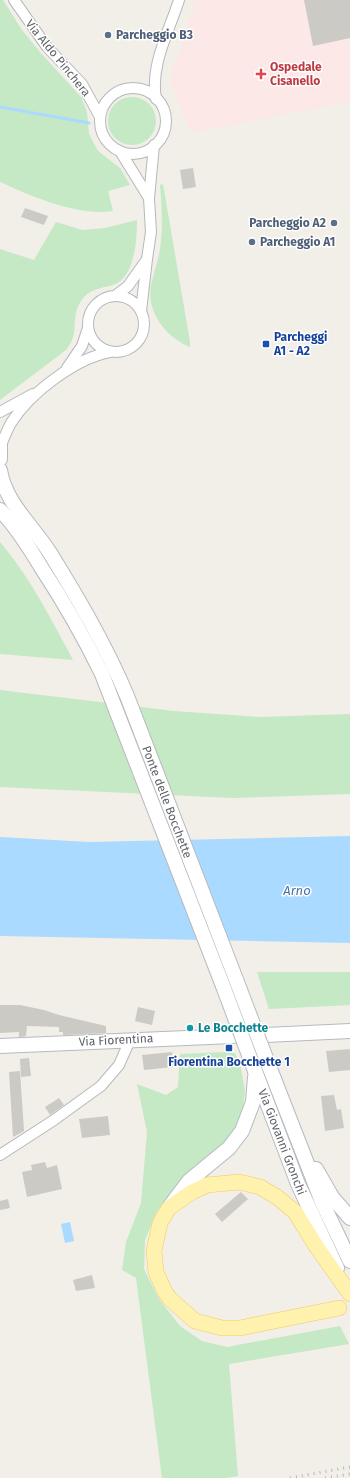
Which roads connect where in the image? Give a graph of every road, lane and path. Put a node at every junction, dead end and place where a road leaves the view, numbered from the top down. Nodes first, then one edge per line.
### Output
1 (14, 0) edge
2 (179, 0) edge
3 (156, 99) junction
4 (100, 117) junction
5 (154, 145) junction
6 (120, 151) junction
7 (149, 198) junction
8 (147, 259) junction
9 (115, 296) junction
10 (142, 311) junction
11 (88, 327) junction
12 (110, 352) junction
13 (64, 371) junction
14 (43, 388) junction
15 (0, 412) edge
16 (0, 443) edge
17 (0, 459) edge
18 (0, 470) edge
19 (0, 510) edge
20 (238, 982) joint
21 (223, 986) joint
22 (350, 1031) edge
23 (266, 1035) dead end
24 (233, 1036) dead end
25 (130, 1040) junction
26 (0, 1046) edge
27 (255, 1071) junction
28 (295, 1134) junction
29 (0, 1155) edge
30 (169, 1208) junction
31 (350, 1218) edge
32 (350, 1262) edge
33 (348, 1290) edge
34 (339, 1308) dead end

1 - 4 street, Via Aldo Pinchera
2 - 3 street
3 - 4 street
3 - 5 street
4 - 6 street
5 - 6 street
5 - 7 street
6 - 7 street
7 - 8 street
8 - 9 street
8 - 10 street
9 - 10 street
9 - 11 street
10 - 12 street
11 - 12 street
11 - 13 street
12 - 13 street
13 - 14 street
14 - 15 street
14 - 16 street
16 - 17 main road
18 - 20 main road, Ponte delle Bocchette
19 - 21 main road, Ponte delle Bocchette
20 - 28 main road, Via Giovanni Gronchi, bridge
21 - 27 main road, Via Giovanni Gronchi, bridge
22 - 23 main road
24 - 25 main road, Via Fiorentina
25 - 26 main road, Via Fiorentina
25 - 29 street
27 - 30 main road
27 - 33 main road, Via Giovanni Gronchi
28 - 31 main road
28 - 32 main road, Via Giovanni Gronchi
30 - 33 main road
30 - 34 main road

